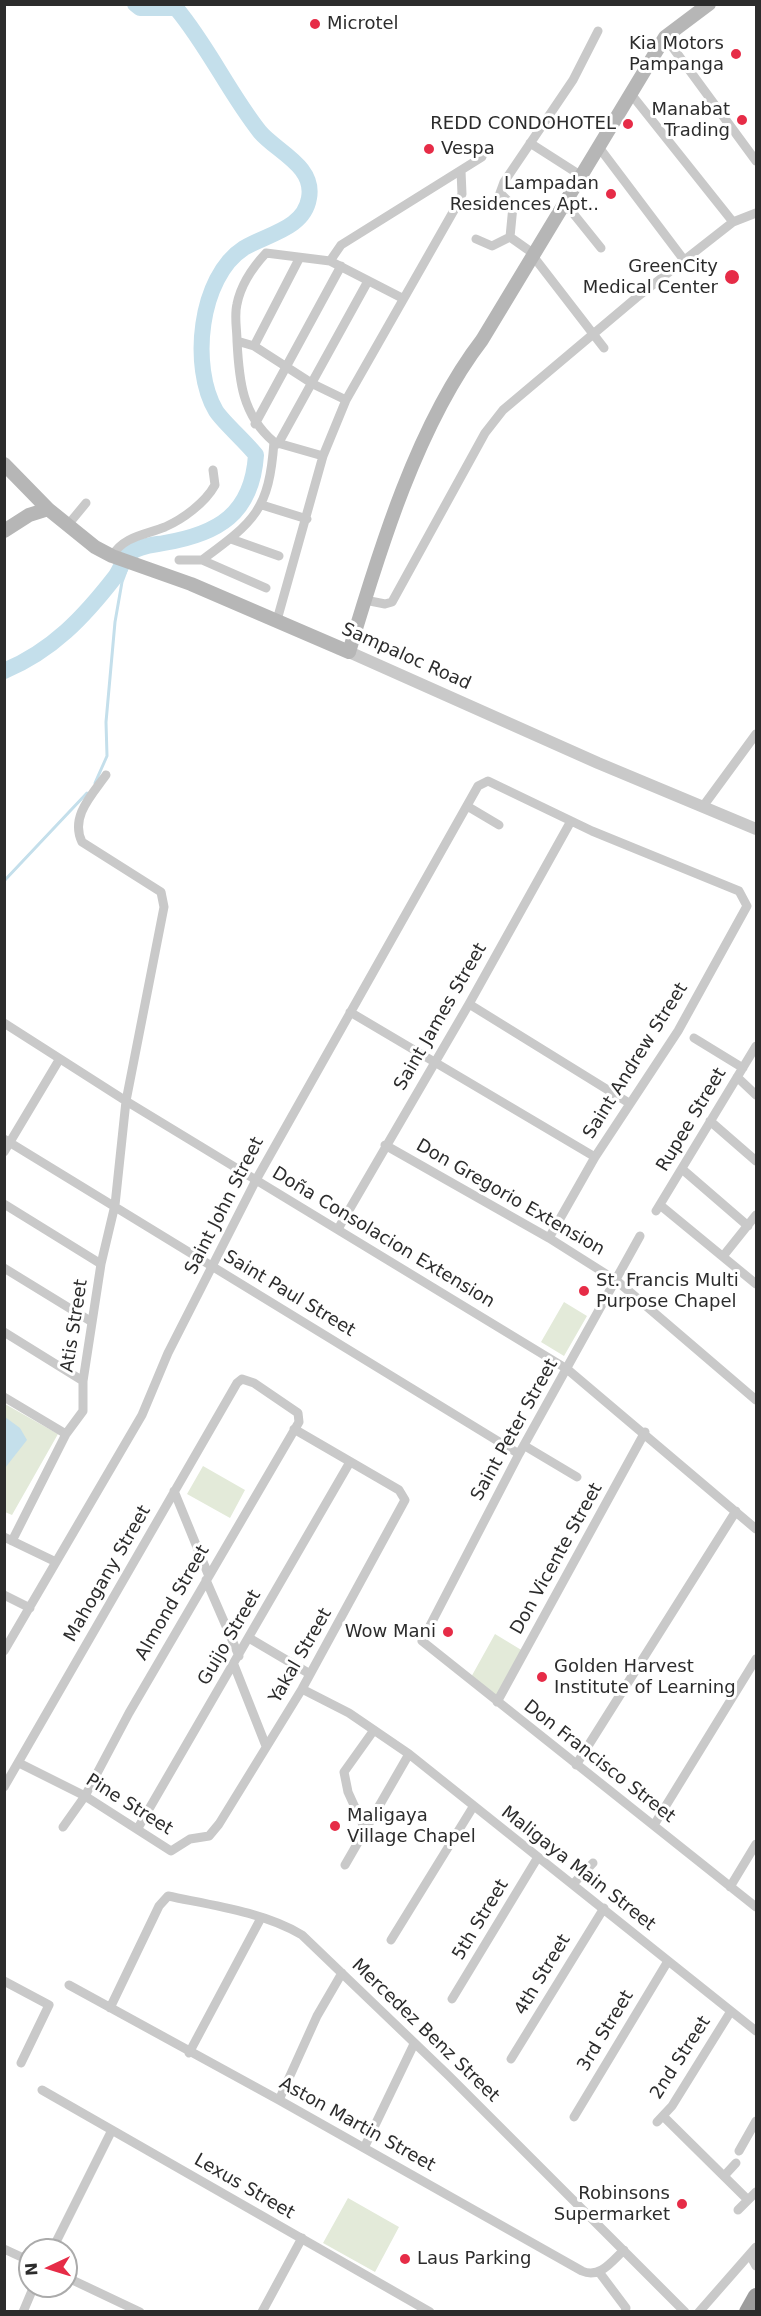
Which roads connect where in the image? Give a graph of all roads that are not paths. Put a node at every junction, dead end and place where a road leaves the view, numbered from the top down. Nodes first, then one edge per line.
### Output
1 (709, 4) edge
2 (598, 31) dead end
3 (665, 37) junction
4 (631, 94) junction
5 (530, 143) junction
6 (598, 146) junction
7 (482, 157) dead end
8 (756, 161) edge
9 (461, 171) junction
10 (580, 175) junction
11 (564, 202) junction
12 (756, 213) edge
13 (733, 222) junction
14 (510, 237) junction
15 (476, 239) dead end
16 (601, 248) dead end
17 (534, 255) junction
18 (299, 259) junction
19 (684, 260) junction
20 (330, 261) junction
21 (341, 266) junction
22 (368, 281) junction
23 (402, 298) junction
24 (592, 334) junction
25 (237, 341) junction
26 (254, 346) junction
27 (604, 348) dead end
28 (286, 365) junction
29 (313, 384) junction
30 (345, 400) junction
31 (255, 424) junction
32 (276, 443) junction
33 (324, 456) junction
34 (4, 464) edge
35 (213, 470) dead end
36 (86, 503) dead end
37 (262, 505) junction
38 (48, 509) junction
39 (307, 519) junction
40 (67, 526) junction
41 (4, 531) edge
42 (231, 539) junction
43 (114, 556) junction
44 (279, 556) dead end
45 (179, 560) dead end
46 (202, 560) junction
47 (266, 588) dead end
48 (365, 600) junction
49 (277, 620) junction
50 (349, 652) junction
51 (756, 734) edge
52 (106, 776) dead end
53 (704, 805) junction
54 (467, 806) junction
55 (572, 821) junction
56 (499, 825) dead end
57 (756, 829) edge
58 (470, 1004) junction
59 (350, 1012) junction
60 (5, 1025) edge
61 (694, 1038) dead end
62 (756, 1046) edge
63 (59, 1060) junction
64 (436, 1061) junction
65 (743, 1068) junction
66 (737, 1077) junction
67 (756, 1095) edge
68 (126, 1101) junction
69 (629, 1103) junction
70 (710, 1121) junction
71 (7, 1141) edge
72 (386, 1145) junction
73 (4, 1152) edge
74 (595, 1157) junction
75 (756, 1161) edge
76 (682, 1169) junction
77 (256, 1179) junction
78 (4, 1204) edge
79 (115, 1205) junction
80 (756, 1215) edge
81 (748, 1226) junction
82 (338, 1229) junction
83 (640, 1236) dead end
84 (549, 1238) junction
85 (724, 1255) junction
86 (102, 1264) junction
87 (213, 1266) junction
88 (4, 1268) edge
89 (617, 1281) junction
90 (756, 1284) edge
91 (92, 1322) junction
92 (4, 1332) edge
93 (567, 1369) junction
94 (83, 1381) junction
95 (4, 1397) edge
96 (756, 1400) edge
97 (294, 1429) junction
98 (645, 1432) junction
99 (66, 1434) junction
100 (522, 1450) junction
101 (350, 1462) junction
102 (577, 1477) dead end
103 (174, 1491) junction
104 (736, 1510) junction
105 (756, 1529) edge
106 (8, 1539) edge
107 (56, 1562) junction
108 (207, 1577) junction
109 (4, 1595) edge
110 (30, 1608) junction
111 (249, 1638) junction
112 (422, 1641) joint
113 (4, 1651) edge
114 (756, 1659) edge
115 (236, 1661) junction
116 (310, 1674) junction
117 (302, 1689) junction
118 (497, 1702) junction
119 (374, 1730) junction
120 (266, 1746) junction
121 (409, 1754) junction
122 (19, 1763) junction
123 (576, 1765) junction
124 (4, 1787) edge
125 (85, 1796) junction
126 (473, 1807) junction
127 (219, 1824) joint
128 (654, 1825) junction
129 (63, 1827) dead end
130 (364, 1827) junction
131 (138, 1828) junction
132 (756, 1844) edge
133 (538, 1857) junction
134 (593, 1863) dead end
135 (345, 1865) dead end
136 (573, 1884) junction
137 (730, 1887) junction
138 (756, 1907) edge
139 (604, 1908) junction
140 (261, 1918) junction
141 (391, 1940) dead end
142 (668, 1960) junction
143 (342, 1973) junction
144 (4, 1981) edge
145 (69, 1985) dead end
146 (452, 1999) dead end
147 (110, 2008) junction
148 (731, 2011) junction
149 (756, 2031) edge
150 (414, 2044) junction
151 (189, 2053) junction
152 (512, 2059) dead end
153 (21, 2063) dead end
154 (42, 2090) dead end
155 (279, 2100) junction
156 (574, 2117) dead end
157 (756, 2121) edge
158 (111, 2132) junction
159 (364, 2148) junction
160 (739, 2151) dead end
161 (736, 2163) dead end
162 (724, 2176) junction
163 (756, 2192) edge
164 (748, 2200) junction
165 (738, 2210) dead end
166 (58, 2238) edge
167 (302, 2238) junction
168 (4, 2249) edge
169 (624, 2250) junction
170 (753, 2251) edge
171 (18, 2255) edge
172 (756, 2266) edge
173 (599, 2272) junction
174 (78, 2283) edge
175 (756, 2296) edge
176 (29, 2298) edge
177 (23, 2312) edge
178 (140, 2312) edge
179 (262, 2312) edge
180 (430, 2312) edge
181 (625, 2312) edge
182 (685, 2312) edge
183 (699, 2312) edge
184 (747, 2312) edge

1 - 3 main road
2 - 5 street
3 - 4 main road
3 - 8 street
4 - 6 main road
4 - 13 street
5 - 10 street
5 - 14 street
6 - 10 main road
6 - 19 street
7 - 9 street
9 - 20 street
9 - 23 street
10 - 11 main road
11 - 16 street
11 - 17 main road
12 - 13 street
13 - 19 street
14 - 15 street
14 - 17 street
17 - 24 street
17 - 48 main road
18 - 20 street
18 - 25 street
18 - 26 street
19 - 24 street
20 - 21 street
21 - 22 street
21 - 28 street
22 - 23 street
22 - 29 street
23 - 30 street
24 - 27 street
24 - 48 street
25 - 26 street
25 - 31 street
26 - 28 street
28 - 29 street
28 - 31 street
29 - 30 street
29 - 32 street
30 - 33 street
31 - 32 street
32 - 33 street
32 - 37 street
33 - 39 street
34 - 38 main road, Sampaloc Road
35 - 43 street
36 - 40 street
37 - 39 street
37 - 42 street
38 - 40 main road, Sampaloc Road
38 - 41 main road
39 - 49 street
40 - 43 main road, Sampaloc Road
42 - 44 street
42 - 46 street
43 - 49 main road, Sampaloc Road
45 - 46 street
46 - 47 street
48 - 50 main road
49 - 50 main road, Sampaloc Road
50 - 53 street, Sampaloc Road
51 - 53 street
52 - 68 street, Atis Street
53 - 57 street, Sampaloc Road
54 - 55 street, Saint John Street
54 - 56 street
54 - 59 street, Saint John Street
55 - 58 street, Saint James Street
55 - 69 street, Saint Andrew Street
58 - 64 street, Saint James Street
58 - 69 street
59 - 64 street
59 - 77 street, Saint John Street
60 - 63 street, Doña Consolacion Extension
61 - 65 street
62 - 65 street, Rupee Street
63 - 68 street, Doña Consolacion Extension
63 - 71 street
64 - 72 street, Saint James Street
64 - 74 street
65 - 66 street, Rupee Street
66 - 67 street
66 - 70 street, Rupee Street
68 - 77 street, Doña Consolacion Extension
68 - 79 street, Atis Street
69 - 74 street, Saint Andrew Street
70 - 75 street
70 - 76 street, Rupee Street
71 - 73 street
71 - 79 street, Saint Paul Street
72 - 82 street, Saint James Street
72 - 84 street, Don Gregorio Extension
74 - 84 street, Saint Andrew Street
76 - 81 street
76 - 85 street, Rupee Street
77 - 82 street, Doña Consolacion Extension
77 - 87 street, Saint John Street
78 - 86 street
79 - 86 street, Atis Street
79 - 87 street, Saint Paul Street
80 - 81 street
81 - 85 street
82 - 93 street, Doña Consolacion Extension
83 - 89 street, Saint Peter Street
84 - 89 street, Don Gregorio Extension
85 - 90 street
86 - 91 street, Atis Street
87 - 100 street, Saint Paul Street
87 - 107 street, Saint John Street
88 - 91 street
89 - 93 street, Saint Peter Street
89 - 96 street, Don Gregorio Extension
91 - 94 street, Atis Street
92 - 94 street
93 - 98 street, Doña Consolacion Extension
93 - 100 street, Saint Peter Street
94 - 99 street, Atis Street
95 - 99 street
97 - 101 street
97 - 103 street, Mahogany Street
97 - 108 street, Almond Street
98 - 104 street, Doña Consolacion Extension
98 - 118 street, Don Vicente Street
99 - 106 street, Atis Street
100 - 102 street, Saint Paul Street
100 - 112 street, Saint Peter Street
101 - 111 street, Guijo Street
101 - 116 street, Yakal Street
103 - 108 street
103 - 122 street, Mahogany Street
104 - 105 street, Doña Consolacion Extension
104 - 123 street
106 - 107 street
107 - 110 street, Saint John Street
108 - 115 street
108 - 125 street, Almond Street
109 - 110 street
110 - 113 street, Saint John Street
111 - 115 street, Guijo Street
111 - 116 street
112 - 118 street, Don Francisco Street
114 - 128 street
115 - 120 street
115 - 131 street, Guijo Street
116 - 117 street, Yakal Street
117 - 119 street, Maligaya Main Street
117 - 120 street, Yakal Street
118 - 123 street, Don Francisco Street
119 - 121 street, Maligaya Main Street
119 - 130 street
120 - 127 street, Yakal Street
121 - 126 street, Maligaya Main Street
121 - 130 street
122 - 124 street, Mahogany Street
122 - 125 street, Pine Street
123 - 128 street, Don Francisco Street
125 - 129 street, Almond Street
125 - 131 street, Pine Street
126 - 133 street, Maligaya Main Street
126 - 141 street
127 - 131 street, Pine Street
128 - 137 street, Don Francisco Street
130 - 135 street
132 - 137 street
133 - 136 street, Maligaya Main Street
133 - 146 street, 5th Street
134 - 136 street
136 - 139 street, Maligaya Main Street
137 - 138 street, Don Francisco Street
139 - 142 street, Maligaya Main Street
139 - 152 street, 4th Street
140 - 143 street, Mercedez Benz Street
140 - 147 street, Mercedez Benz Street
140 - 151 street
142 - 148 street, Maligaya Main Street
142 - 156 street, 3rd Street
143 - 150 street, Mercedez Benz Street
143 - 155 street
144 - 153 street
145 - 147 street, Aston Martin Street
147 - 151 street, Aston Martin Street
148 - 149 street, Maligaya Main Street
148 - 162 street, 2nd Street
150 - 159 street
150 - 169 street, Mercedez Benz Street
151 - 155 street, Aston Martin Street
154 - 158 street, Lexus Street
155 - 159 street, Aston Martin Street
157 - 160 street
158 - 166 street
158 - 167 street, Lexus Street
159 - 173 street, Aston Martin Street
161 - 162 street
162 - 164 street
163 - 164 street
164 - 165 street
167 - 179 street
167 - 180 street, Lexus Street
168 - 171 street
169 - 173 street
169 - 182 street, Mercedez Benz Street
170 - 172 street
170 - 183 street
173 - 181 street
174 - 178 street
175 - 184 highway
176 - 177 street

